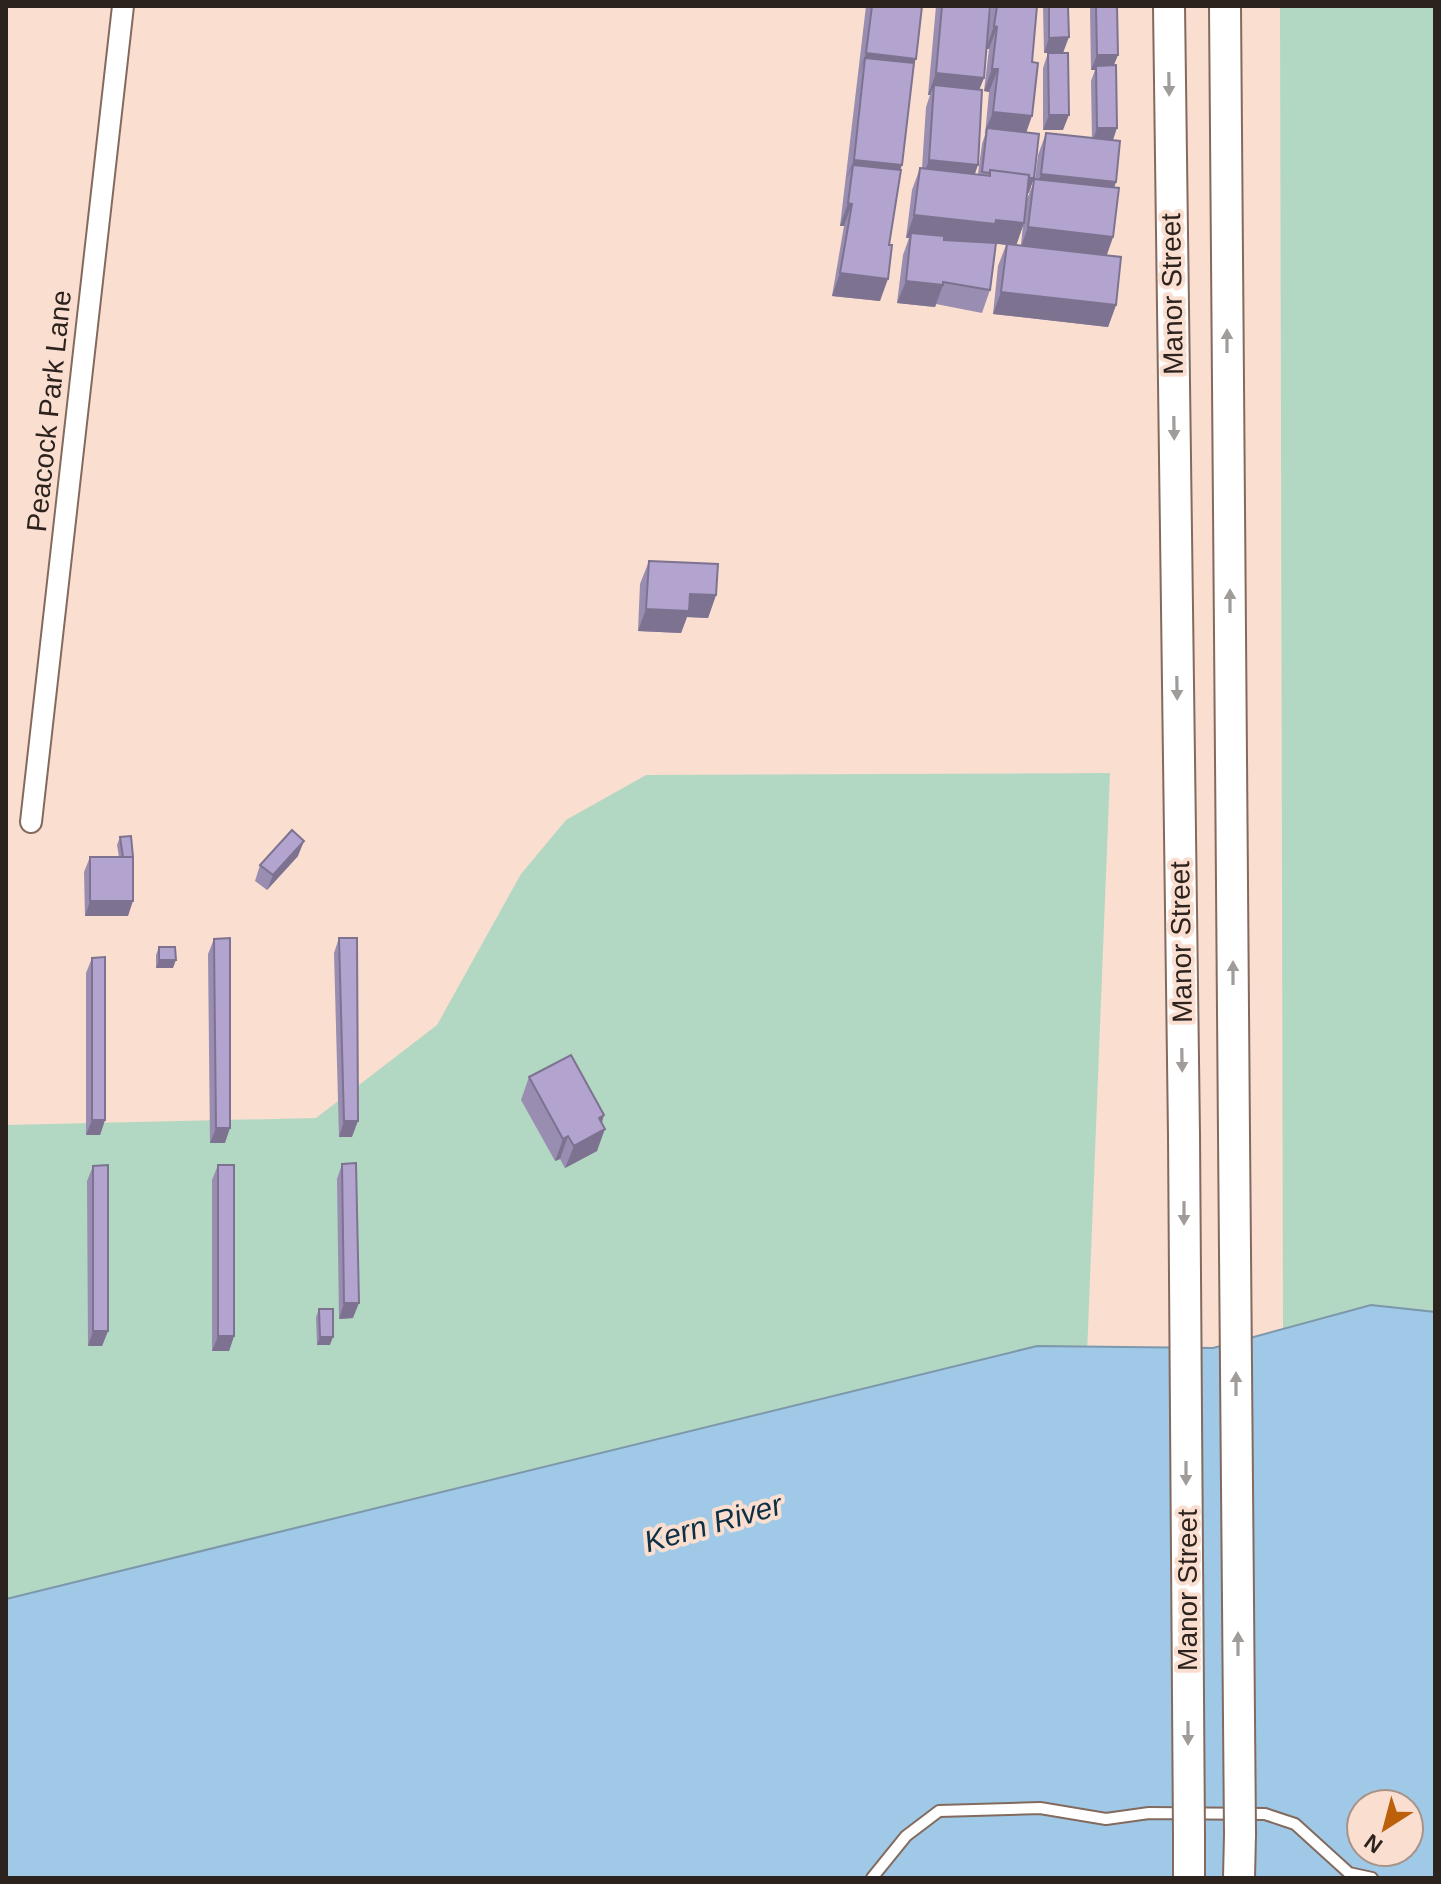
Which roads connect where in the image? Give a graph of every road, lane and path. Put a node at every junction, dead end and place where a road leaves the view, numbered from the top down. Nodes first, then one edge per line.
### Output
1 (123, 6) edge
2 (1169, 6) edge
3 (1225, 6) edge
4 (31, 822) dead end
5 (872, 1878) edge
6 (1189, 1878) edge
7 (1239, 1878) edge
8 (1372, 1878) edge

1 - 4 street, Peacock Park Lane
2 -> 6 main road, Manor Street, bridge
7 -> 3 main road, Manor Street, bridge
5 - 8 lane

